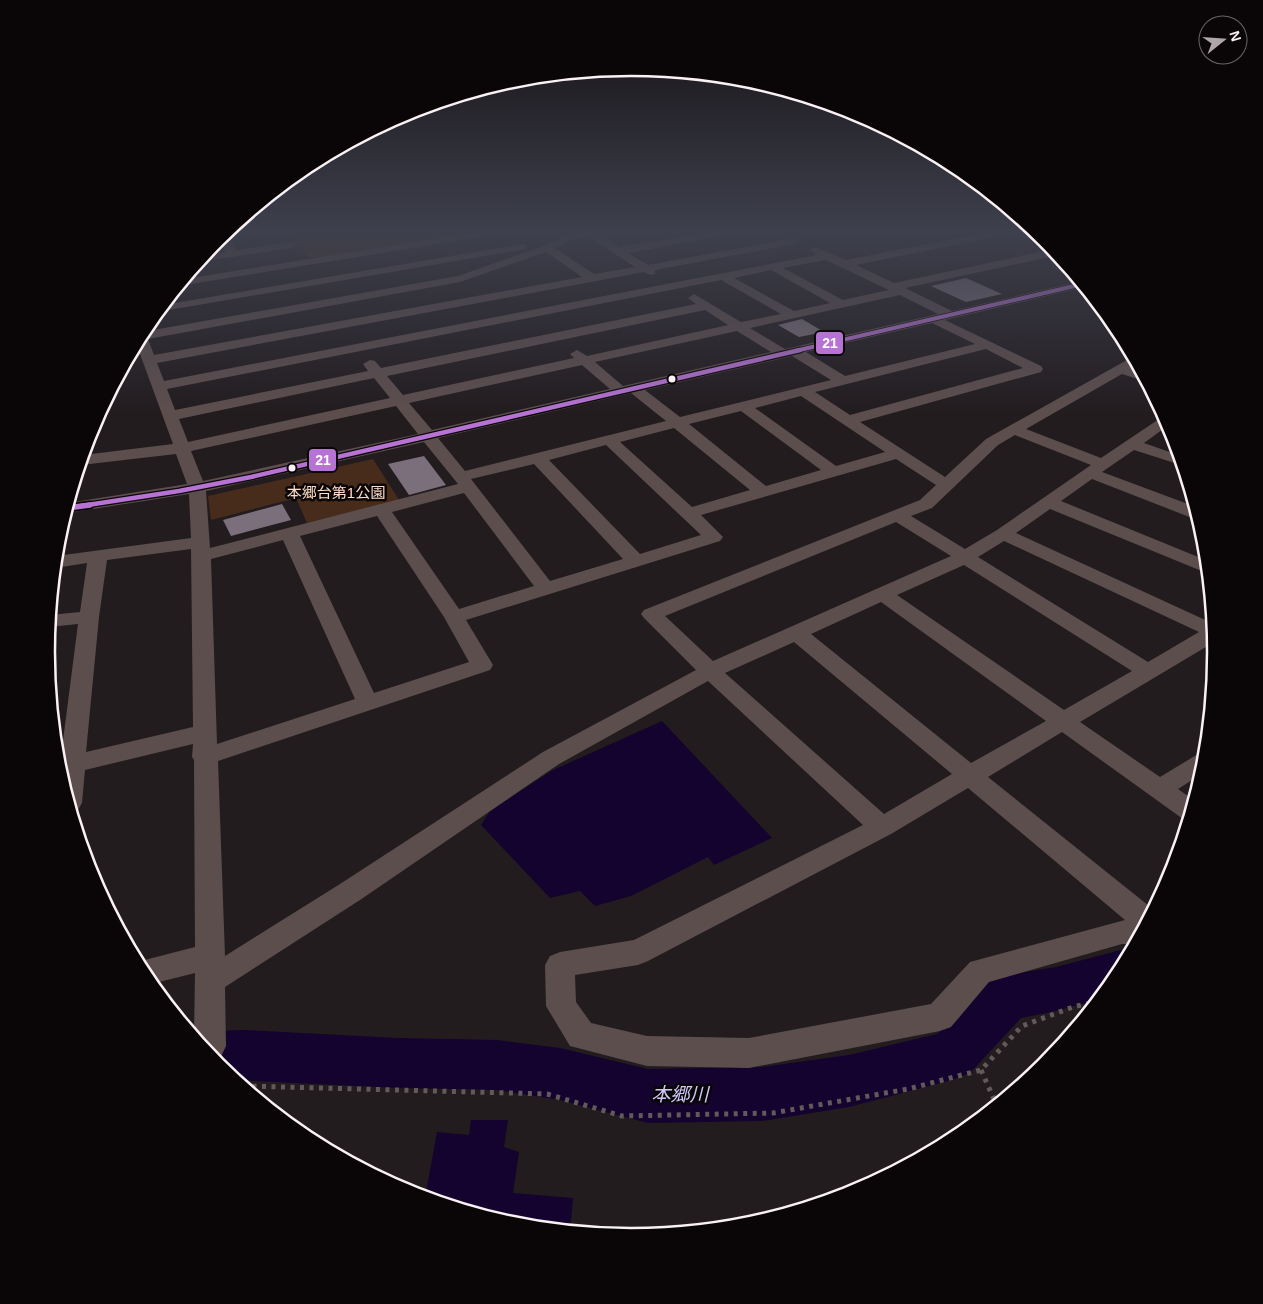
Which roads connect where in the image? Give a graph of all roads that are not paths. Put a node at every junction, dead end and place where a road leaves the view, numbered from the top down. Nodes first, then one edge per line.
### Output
1 (257, 292) edge
2 (390, 292) edge
3 (503, 292) edge
4 (518, 292) edge
5 (644, 292) edge
6 (684, 292) edge
7 (751, 292) edge
8 (819, 292) edge
9 (886, 292) edge
10 (903, 292) edge
11 (1049, 292) edge
12 (506, 294) junction
13 (321, 304) junction
14 (841, 304) junction
15 (170, 306) edge
16 (706, 306) junction
17 (529, 314) junction
18 (792, 315) junction
19 (950, 315) junction
20 (934, 319) junction
21 (338, 325) junction
22 (738, 327) junction
23 (151, 334) edge
24 (556, 337) junction
25 (988, 344) junction
26 (143, 346) edge
27 (356, 348) junction
28 (788, 352) junction
29 (148, 360) junction
30 (584, 360) junction
31 (1128, 364) edge
32 (377, 374) junction
33 (841, 380) junction
34 (159, 386) junction
35 (627, 389) junction
36 (803, 391) junction
37 (399, 401) junction
38 (743, 406) junction
39 (170, 416) junction
40 (849, 420) junction
41 (677, 422) junction
42 (1161, 424) edge
43 (1015, 430) junction
44 (426, 436) junction
45 (609, 440) junction
46 (1132, 444) junction
47 (182, 448) junction
48 (899, 453) junction
49 (538, 458) junction
50 (89, 459) edge
51 (1174, 459) edge
52 (1097, 468) junction
53 (833, 471) junction
54 (464, 482) junction
55 (947, 485) junction
56 (197, 488) junction
57 (762, 491) junction
58 (1048, 502) junction
59 (74, 507) edge
60 (381, 509) junction
61 (1190, 510) edge
62 (689, 513) junction
63 (899, 516) junction
64 (289, 533) junction
65 (1003, 534) junction
66 (200, 549) junction
67 (98, 556) junction
68 (965, 557) junction
69 (63, 561) edge
70 (636, 561) junction
71 (1201, 565) edge
72 (545, 588) junction
73 (882, 594) junction
74 (89, 617) junction
75 (454, 617) junction
76 (56, 620) edge
77 (1207, 628) edge
78 (795, 632) junction
79 (1208, 636) edge
80 (710, 671) junction
81 (1149, 672) junction
82 (368, 703) junction
83 (1064, 722) junction
84 (205, 733) junction
85 (204, 757) junction
86 (72, 764) junction
87 (1197, 766) edge
88 (970, 774) junction
89 (70, 781) edge
90 (1160, 789) junction
91 (1186, 808) edge
92 (882, 827) junction
93 (1143, 918) edge
94 (1136, 931) edge
95 (210, 968) junction
96 (152, 972) edge
97 (209, 1044) edge

1 - 15 street
2 - 13 street
3 - 12 street
4 - 12 street
5 - 17 street
6 - 16 street
7 - 18 street
8 - 14 street
9 - 14 street
10 - 19 street
11 - 19 street
12 - 17 street
12 - 21 street
13 - 21 street
13 - 23 street
14 - 18 street
16 - 22 street
16 - 24 street
17 - 24 street
17 - 27 street
18 - 22 street
19 - 20 street
20 - 25 street
20 - 28 street
21 - 27 street
21 - 29 street
22 - 28 street
22 - 30 street
24 - 30 street
24 - 32 street
25 - 33 street
25 - 40 street
26 - 29 street
27 - 32 street
27 - 34 street
28 - 33 street
28 - 35 street
29 - 34 street
30 - 35 street
30 - 37 street
31 - 43 street
32 - 37 street
32 - 39 street
33 - 36 street
34 - 39 street
35 - 41 street
35 - 44 street
36 - 38 street
36 - 40 street
37 - 44 street
37 - 47 street
38 - 41 street
38 - 53 street
39 - 47 street
40 - 48 street
41 - 45 street
41 - 57 street
42 - 46 street
43 - 52 street
43 - 55 street
44 - 54 street
44 - 56 street
45 - 49 street
45 - 62 street
46 - 51 street
46 - 52 street
47 - 50 street
47 - 56 street
48 - 53 street
48 - 55 street
49 - 54 street
49 - 70 street
52 - 58 street
52 - 61 street
53 - 57 street
54 - 60 street
54 - 72 street
55 - 63 street
56 - 59 street
56 - 66 street
57 - 62 street
58 - 65 street
58 - 71 street
60 - 64 street
60 - 75 street
62 - 70 street
63 - 68 street
63 - 80 street
64 - 66 street
64 - 82 street
65 - 68 street
65 - 77 street
66 - 67 street
66 - 84 street
67 - 69 street
67 - 74 street
68 - 73 street
68 - 81 street
70 - 72 street
72 - 75 street
73 - 78 street
73 - 83 street
74 - 76 street
74 - 86 street
75 - 82 street
78 - 80 street
78 - 88 street
79 - 81 street
80 - 92 street
80 - 95 street
81 - 83 street
82 - 85 street
83 - 88 street
83 - 90 street
84 - 85 street
84 - 86 street
85 - 95 street
86 - 89 street
87 - 90 street
88 - 92 street
88 - 93 street
90 - 91 street
92 - 94 street
95 - 96 street
95 - 97 street

